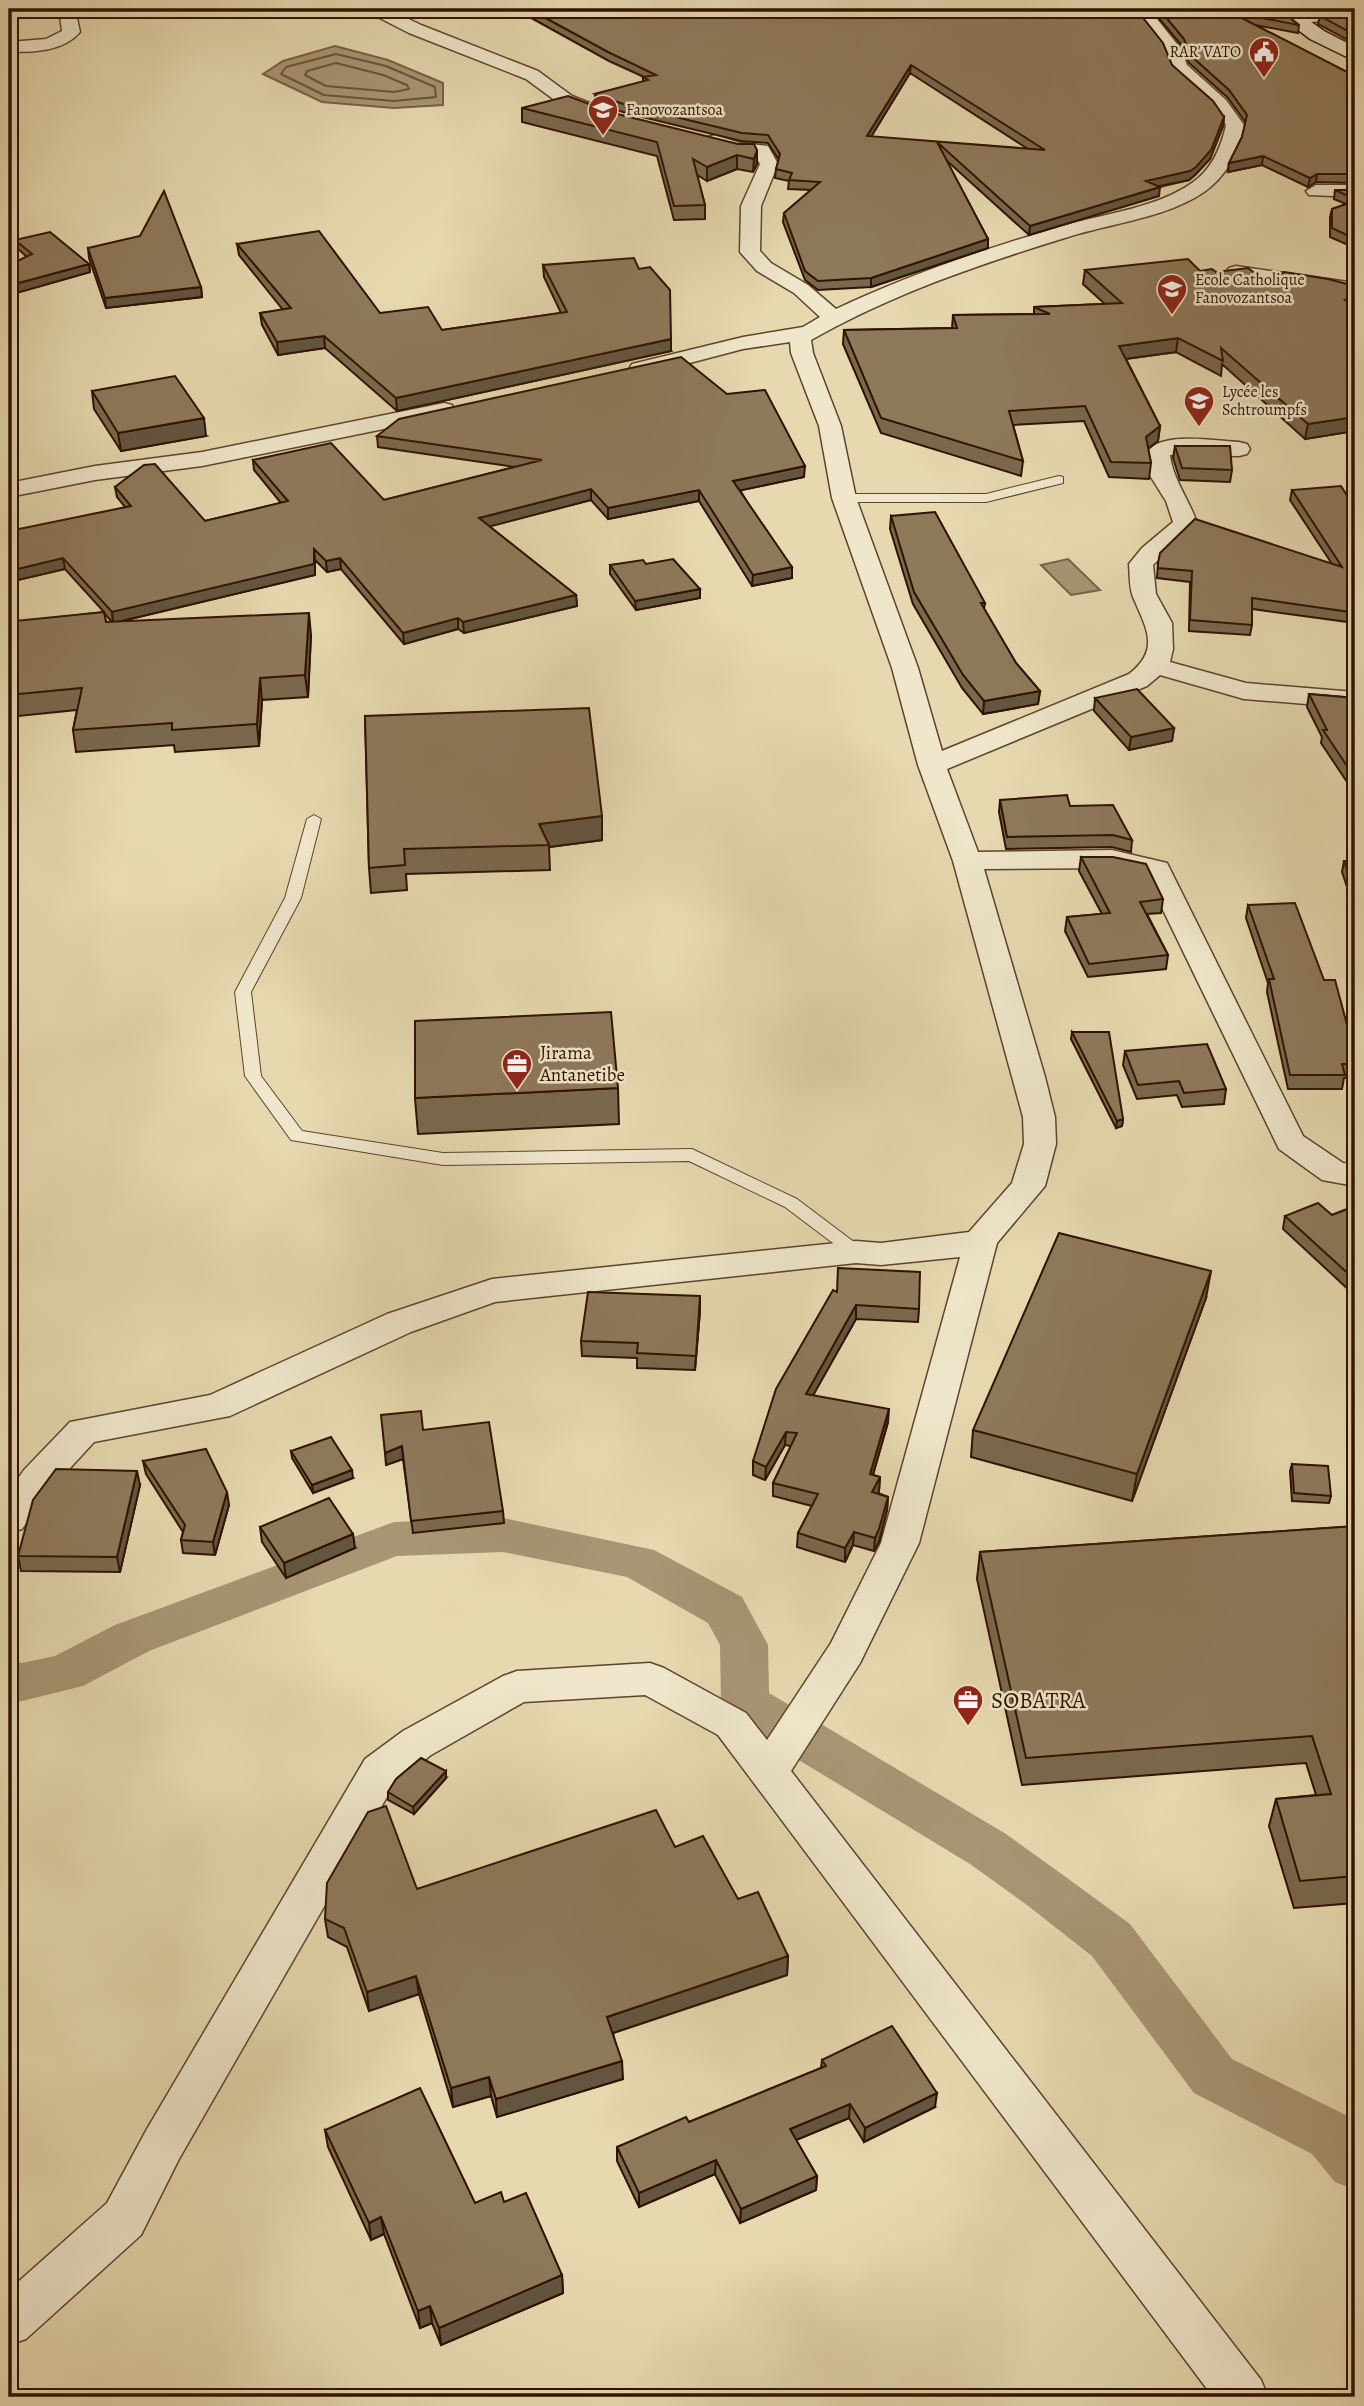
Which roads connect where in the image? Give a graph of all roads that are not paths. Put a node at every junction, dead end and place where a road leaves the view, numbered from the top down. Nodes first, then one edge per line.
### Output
1 (67, 9) edge
2 (376, 9) edge
3 (626, 9) edge
4 (775, 9) edge
5 (1140, 9) edge
6 (1355, 12) edge
7 (1287, 14) edge
8 (609, 15) edge
9 (754, 18) edge
10 (9, 47) edge
11 (1355, 55) edge
12 (620, 120) edge
13 (702, 138) edge
14 (1316, 191) edge
15 (1355, 191) edge
16 (1236, 272) edge
17 (1355, 289) edge
18 (834, 318) junction
19 (808, 332) junction
20 (617, 374) edge
21 (467, 405) edge
22 (1239, 449) dead end
23 (1059, 480) dead end
24 (9, 490) edge
25 (844, 498) junction
26 (1156, 666) junction
27 (1355, 700) edge
28 (932, 765) junction
29 (314, 819) dead end
30 (967, 862) junction
31 (1355, 1175) edge
32 (981, 1240) junction
33 (856, 1252) junction
34 (9, 1519) edge
35 (768, 1772) junction
36 (9, 2322) edge
37 (1243, 2397) edge

1 - 10 street
2 - 12 street
3 - 8 street
4 - 9 street
5 - 18 street
6 - 7 street
7 - 11 main road
13 - 18 street
14 - 15 street
16 - 17 street
18 - 19 street
19 - 20 street
19 - 25 street
21 - 24 street
22 - 26 street
23 - 25 lane
25 - 28 street
26 - 27 street
26 - 28 street
28 - 30 street
29 - 33 lane
30 - 31 street
30 - 32 street
32 - 33 street
32 - 35 street
33 - 34 street
35 - 36 street
35 - 37 street

